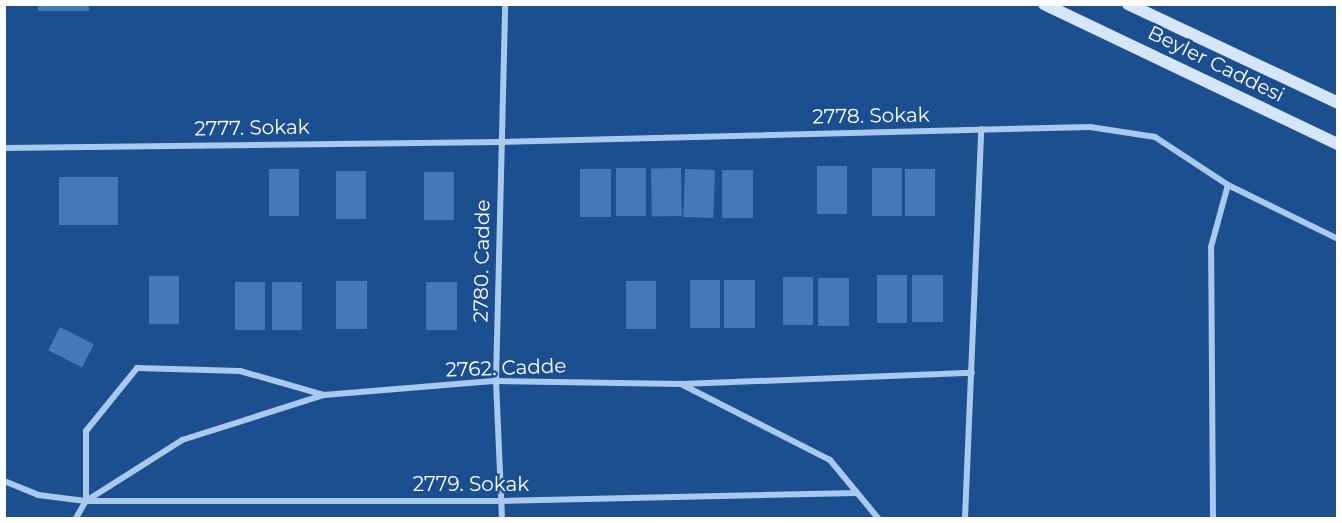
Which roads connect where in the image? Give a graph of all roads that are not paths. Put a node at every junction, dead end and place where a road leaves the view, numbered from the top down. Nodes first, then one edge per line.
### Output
1 (505, 4) edge
2 (1044, 4) edge
3 (1128, 4) edge
4 (1338, 103) edge
5 (981, 129) junction
6 (500, 142) junction
7 (1338, 144) edge
8 (4, 148) edge
9 (1228, 185) junction
10 (1338, 240) edge
11 (972, 373) junction
12 (496, 381) junction
13 (681, 384) junction
14 (324, 395) junction
15 (4, 481) edge
16 (857, 493) junction
17 (86, 501) junction
18 (501, 501) junction
19 (76, 519) edge
20 (502, 519) edge
21 (878, 519) edge
22 (965, 519) edge
23 (1213, 519) edge

1 - 6 street, 2780. Cadde
2 - 7 main road, Beyler Caddesi
3 - 4 main road, Beyler Caddesi
5 - 6 street, 2778. Sokak
5 - 9 street, 2778. Sokak
5 - 11 street
6 - 8 street, 2777. Sokak
6 - 12 street, 2780. Cadde
9 - 10 street, 2778. Sokak
9 - 23 street
11 - 13 street, 2762. Cadde
11 - 22 street
12 - 13 street, 2762. Cadde
12 - 14 street, 2762. Cadde
12 - 18 street, 2780. Cadde
13 - 16 street
14 - 17 street, 2762. Cadde
14 - 17 street
15 - 17 street, 2779. Sokak
16 - 18 street, 2779. Sokak
16 - 21 street
17 - 18 street, 2779. Sokak
17 - 19 street, 2762. Cadde
18 - 20 street, 2780. Cadde

